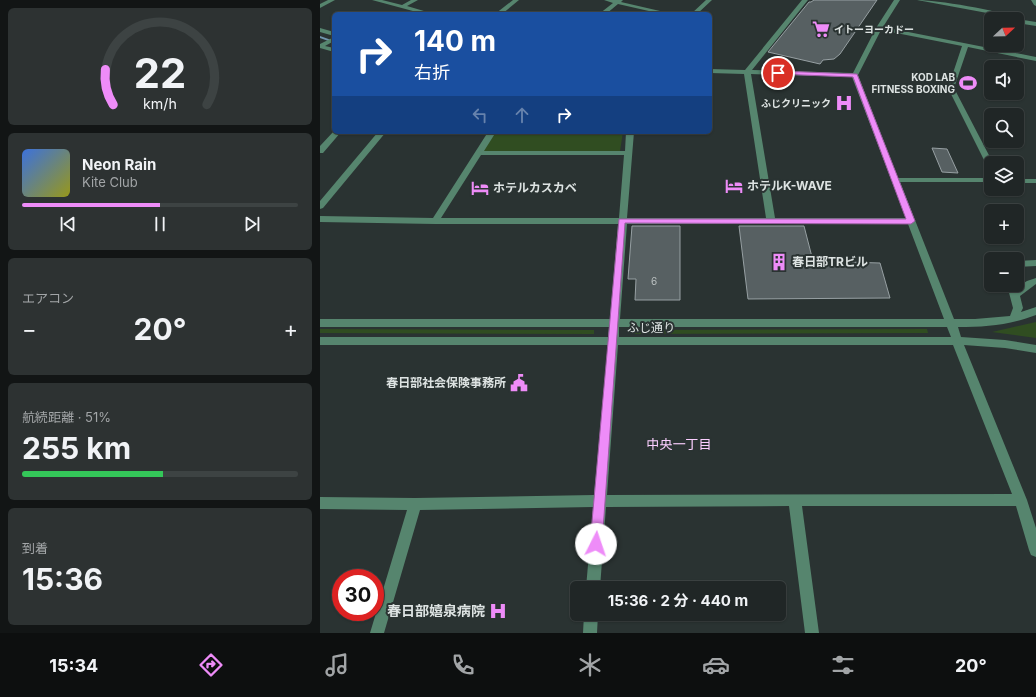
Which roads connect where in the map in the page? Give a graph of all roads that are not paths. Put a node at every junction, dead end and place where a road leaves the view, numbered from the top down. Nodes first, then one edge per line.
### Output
1 (332, 0) edge
2 (375, 0) edge
3 (415, 0) edge
4 (516, 0) edge
5 (607, 0) edge
6 (709, 0) edge
7 (805, 0) edge
8 (896, 0) edge
9 (920, 0) edge
10 (1034, 0) edge
11 (618, 1) edge
12 (1036, 4) edge
13 (320, 6) edge
14 (402, 7) junction
15 (423, 12) edge
16 (501, 12) edge
17 (604, 12) edge
18 (662, 12) edge
19 (696, 12) edge
20 (984, 14) edge
21 (1024, 22) edge
22 (1036, 24) edge
23 (879, 28) junction
24 (320, 30) edge
25 (332, 33) edge
26 (332, 40) edge
27 (322, 45) edge
28 (965, 46) junction
29 (332, 49) edge
30 (984, 50) edge
31 (997, 52) edge
32 (1036, 59) edge
33 (712, 71) edge
34 (747, 72) junction
35 (855, 75) junction
36 (335, 134) edge
37 (380, 134) edge
38 (491, 134) edge
39 (630, 134) edge
40 (320, 151) edge
41 (479, 153) junction
42 (628, 153) junction
43 (986, 156) edge
44 (895, 180) junction
45 (984, 180) edge
46 (1024, 181) edge
47 (1036, 181) edge
48 (320, 206) edge
49 (320, 220) edge
50 (436, 221) junction
51 (622, 221) junction
52 (771, 221) junction
53 (911, 221) junction
54 (1036, 263) edge
55 (1024, 264) edge
56 (1036, 281) edge
57 (1024, 285) edge
58 (1015, 292) edge
59 (1036, 311) edge
60 (1014, 318) junction
61 (950, 322) junction
62 (320, 323) edge
63 (614, 323) junction
64 (320, 341) edge
65 (612, 341) junction
66 (957, 341) junction
67 (1033, 350) edge
68 (1021, 500) junction
69 (599, 501) junction
70 (795, 501) junction
71 (320, 504) edge
72 (415, 504) junction
73 (1036, 550) edge
74 (593, 581) edge
75 (591, 621) edge
76 (377, 633) edge
77 (590, 633) edge
78 (812, 633) edge

1 - 13 street
2 - 14 street
3 - 14 street
4 - 16 street
5 - 11 street
6 - 19 street
7 - 34 street
8 - 23 street
9 - 20 street
10 - 12 street
11 - 17 street
11 - 18 street
14 - 15 street
21 - 22 street
23 - 28 street
23 - 35 street
24 - 25 street
26 - 27 street
27 - 29 street
28 - 30 street
28 - 43 street
31 - 32 street
33 - 34 street
34 - 35 street
34 - 52 street
35 - 44 street
36 - 40 street
37 - 48 street
38 - 41 street
39 - 42 street
41 - 42 street
41 - 50 street
42 - 51 street
44 - 45 street
44 - 53 street
46 - 47 street
49 - 50 street
50 - 51 street
51 - 52 street
51 - 63 street
52 - 53 street
53 - 61 street
54 - 55 street
56 - 57 street
58 - 60 street
59 - 60 street, ふじ通り
60 - 61 street, ふじ通り
61 - 63 street, ふじ通り
61 - 66 street
62 - 63 street, ふじ通り
63 - 65 street
64 - 65 street, ふじ通り
65 - 66 street, ふじ通り
65 - 69 street
66 - 67 street, ふじ通り
66 - 68 street
68 - 70 street
68 - 73 street
69 - 70 street
69 - 72 street
69 - 74 street
70 - 78 street
71 - 72 street
72 - 76 street
75 - 77 street

